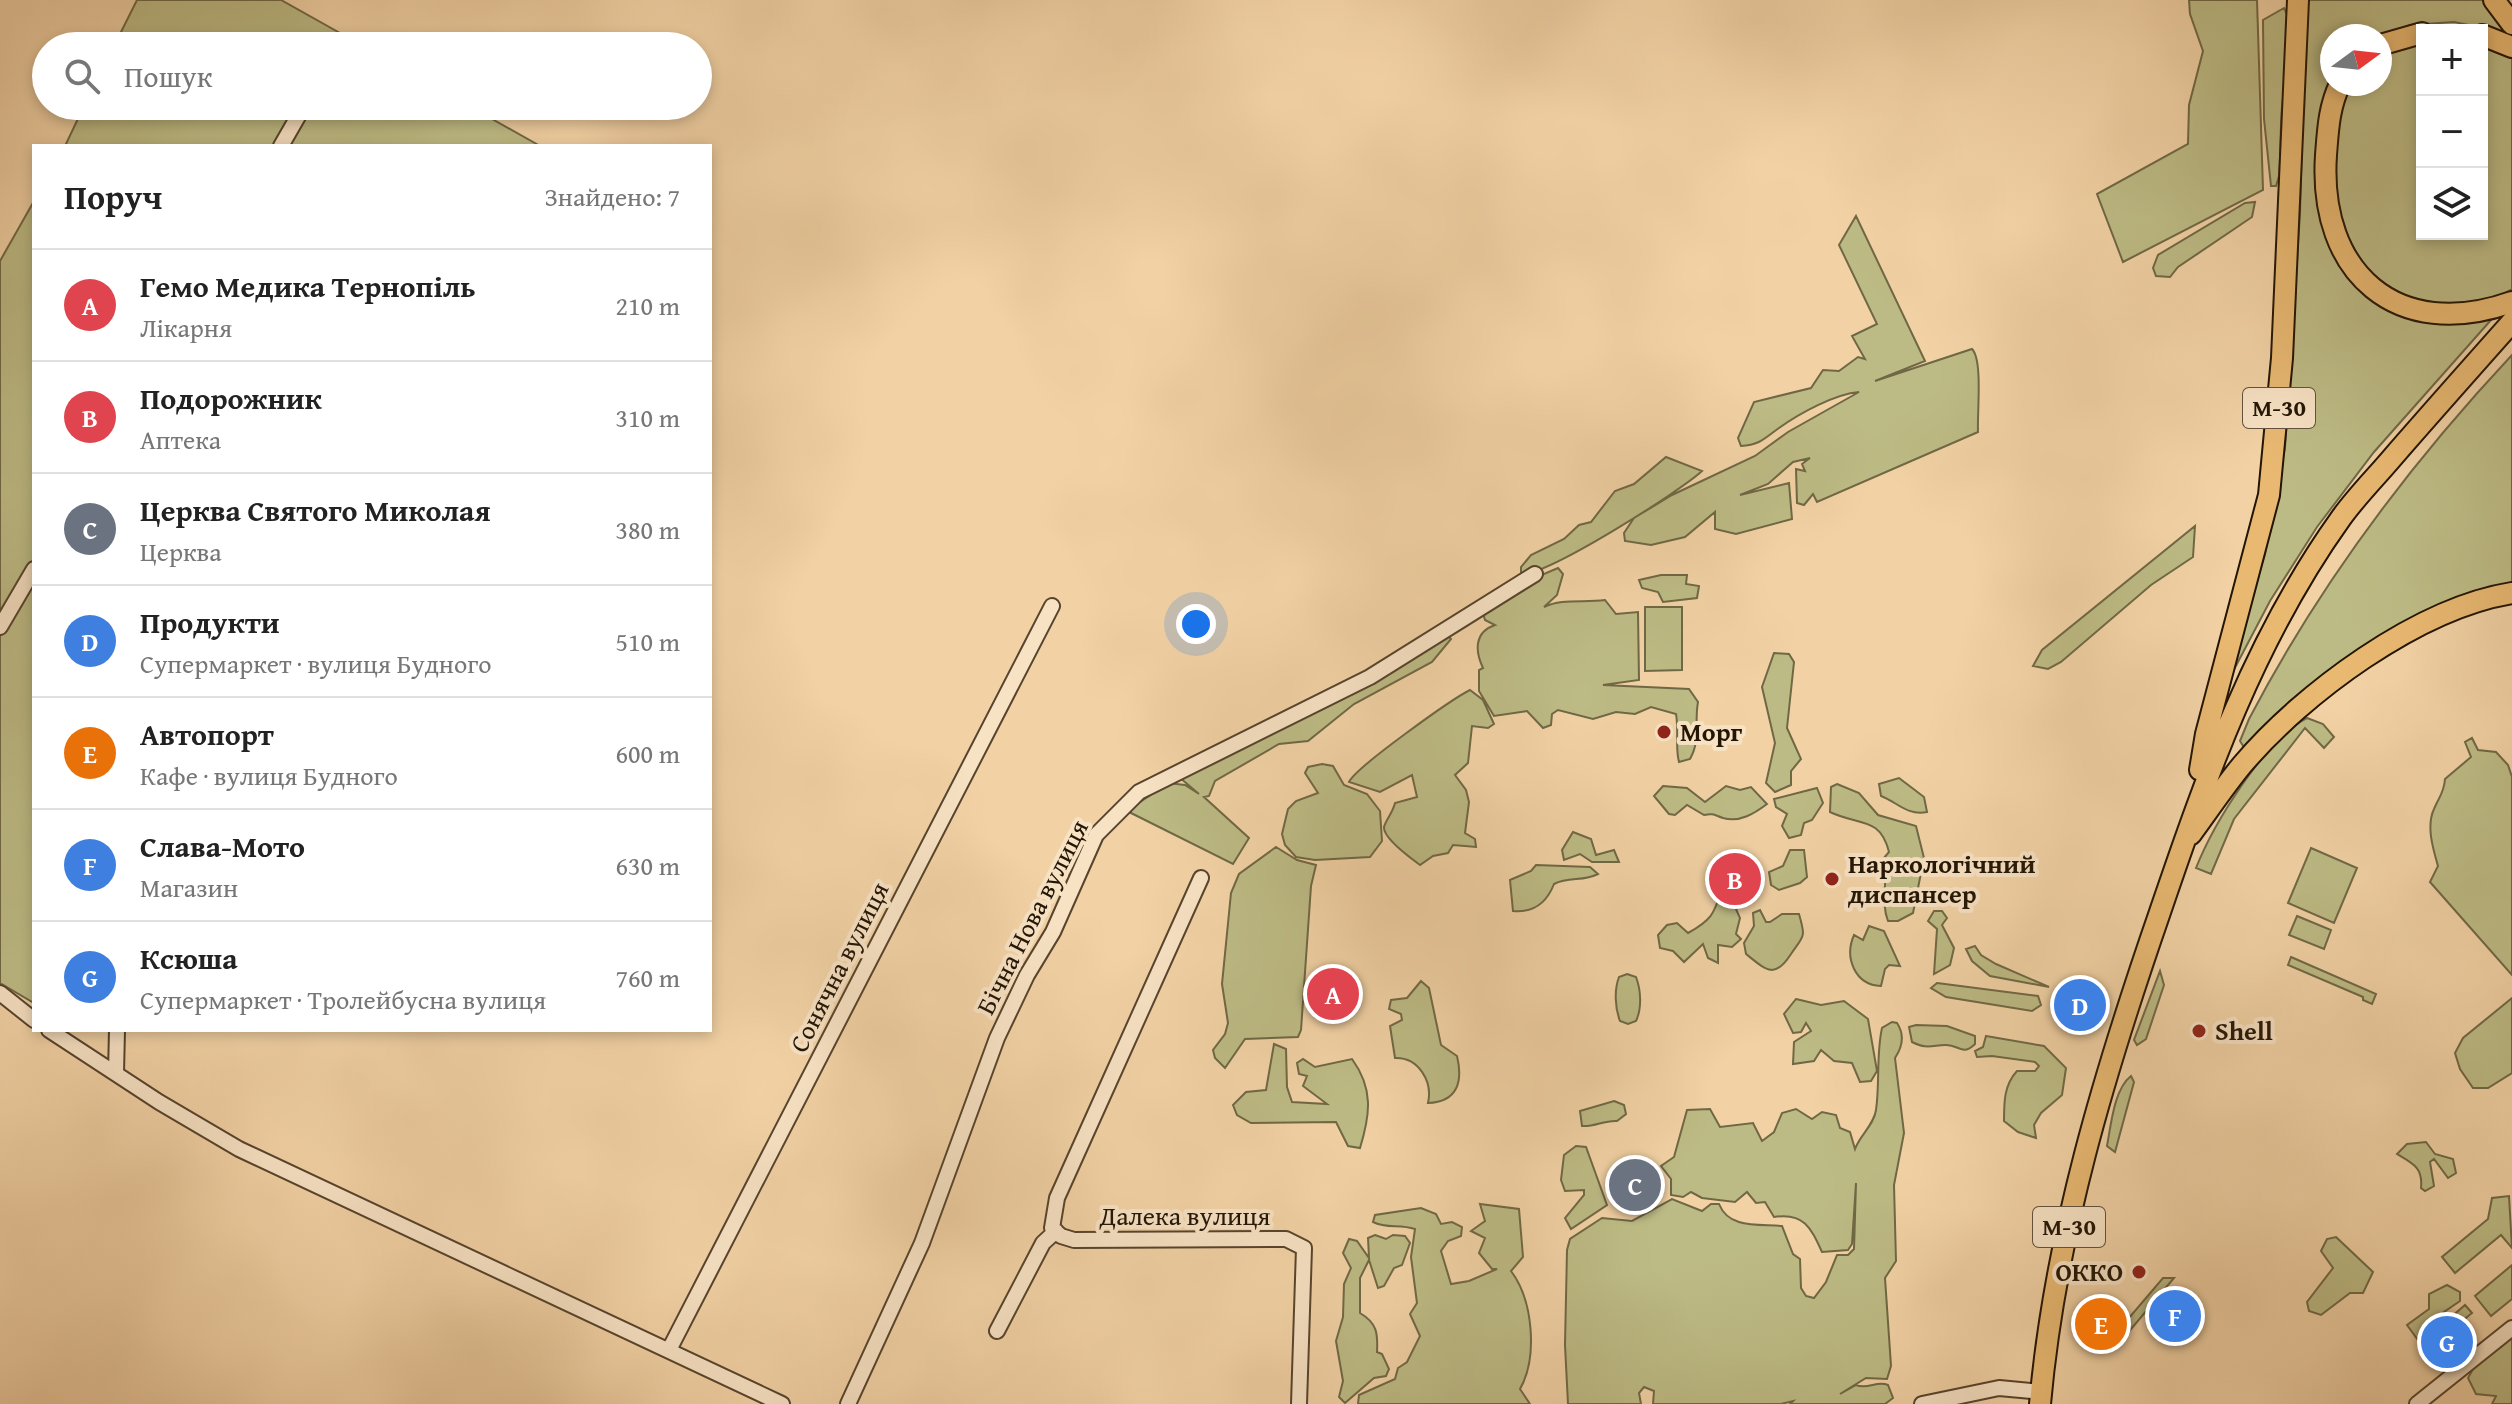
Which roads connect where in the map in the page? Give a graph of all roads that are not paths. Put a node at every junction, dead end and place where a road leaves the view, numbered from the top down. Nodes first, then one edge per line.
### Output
1 (2298, 0) edge
2 (2494, 0) edge
3 (2512, 24) edge
4 (2416, 35) edge
5 (2488, 37) edge
6 (2392, 42) edge
7 (2512, 47) edge
8 (2335, 96) edge
9 (296, 120) edge
10 (282, 144) edge
11 (2512, 302) edge
12 (2512, 322) edge
13 (32, 572) edge
14 (1535, 574) dead end
15 (2512, 593) edge
16 (1052, 606) dead end
17 (0, 627) edge
18 (2194, 807) junction
19 (2181, 846) junction
20 (1201, 878) dead end
21 (0, 993) edge
22 (32, 1018) edge
23 (52, 1032) edge
24 (117, 1032) edge
25 (116, 1073) junction
26 (1056, 1231) junction
27 (2512, 1328) edge
28 (997, 1331) dead end
29 (669, 1350) junction
30 (2041, 1398) edge
31 (782, 1404) edge
32 (848, 1404) edge
33 (1299, 1404) edge
34 (1922, 1404) edge
35 (2417, 1404) edge

1 - 18 highway, М-30
2 - 3 highway
4 - 6 highway
5 - 7 highway
8 - 11 highway
9 - 10 street
12 - 18 highway, М-30
13 - 17 street
14 - 32 street, Бічна Нова вулиця
15 - 19 highway
16 - 29 street, Сонячна вулиця
18 - 19 highway, М-30
19 - 30 highway, М-30
20 - 26 street
21 - 22 street
23 - 25 street
24 - 25 street
25 - 29 street
26 - 28 street
26 - 33 street, Далека вулиця
27 - 35 street
29 - 31 street
30 - 34 street

